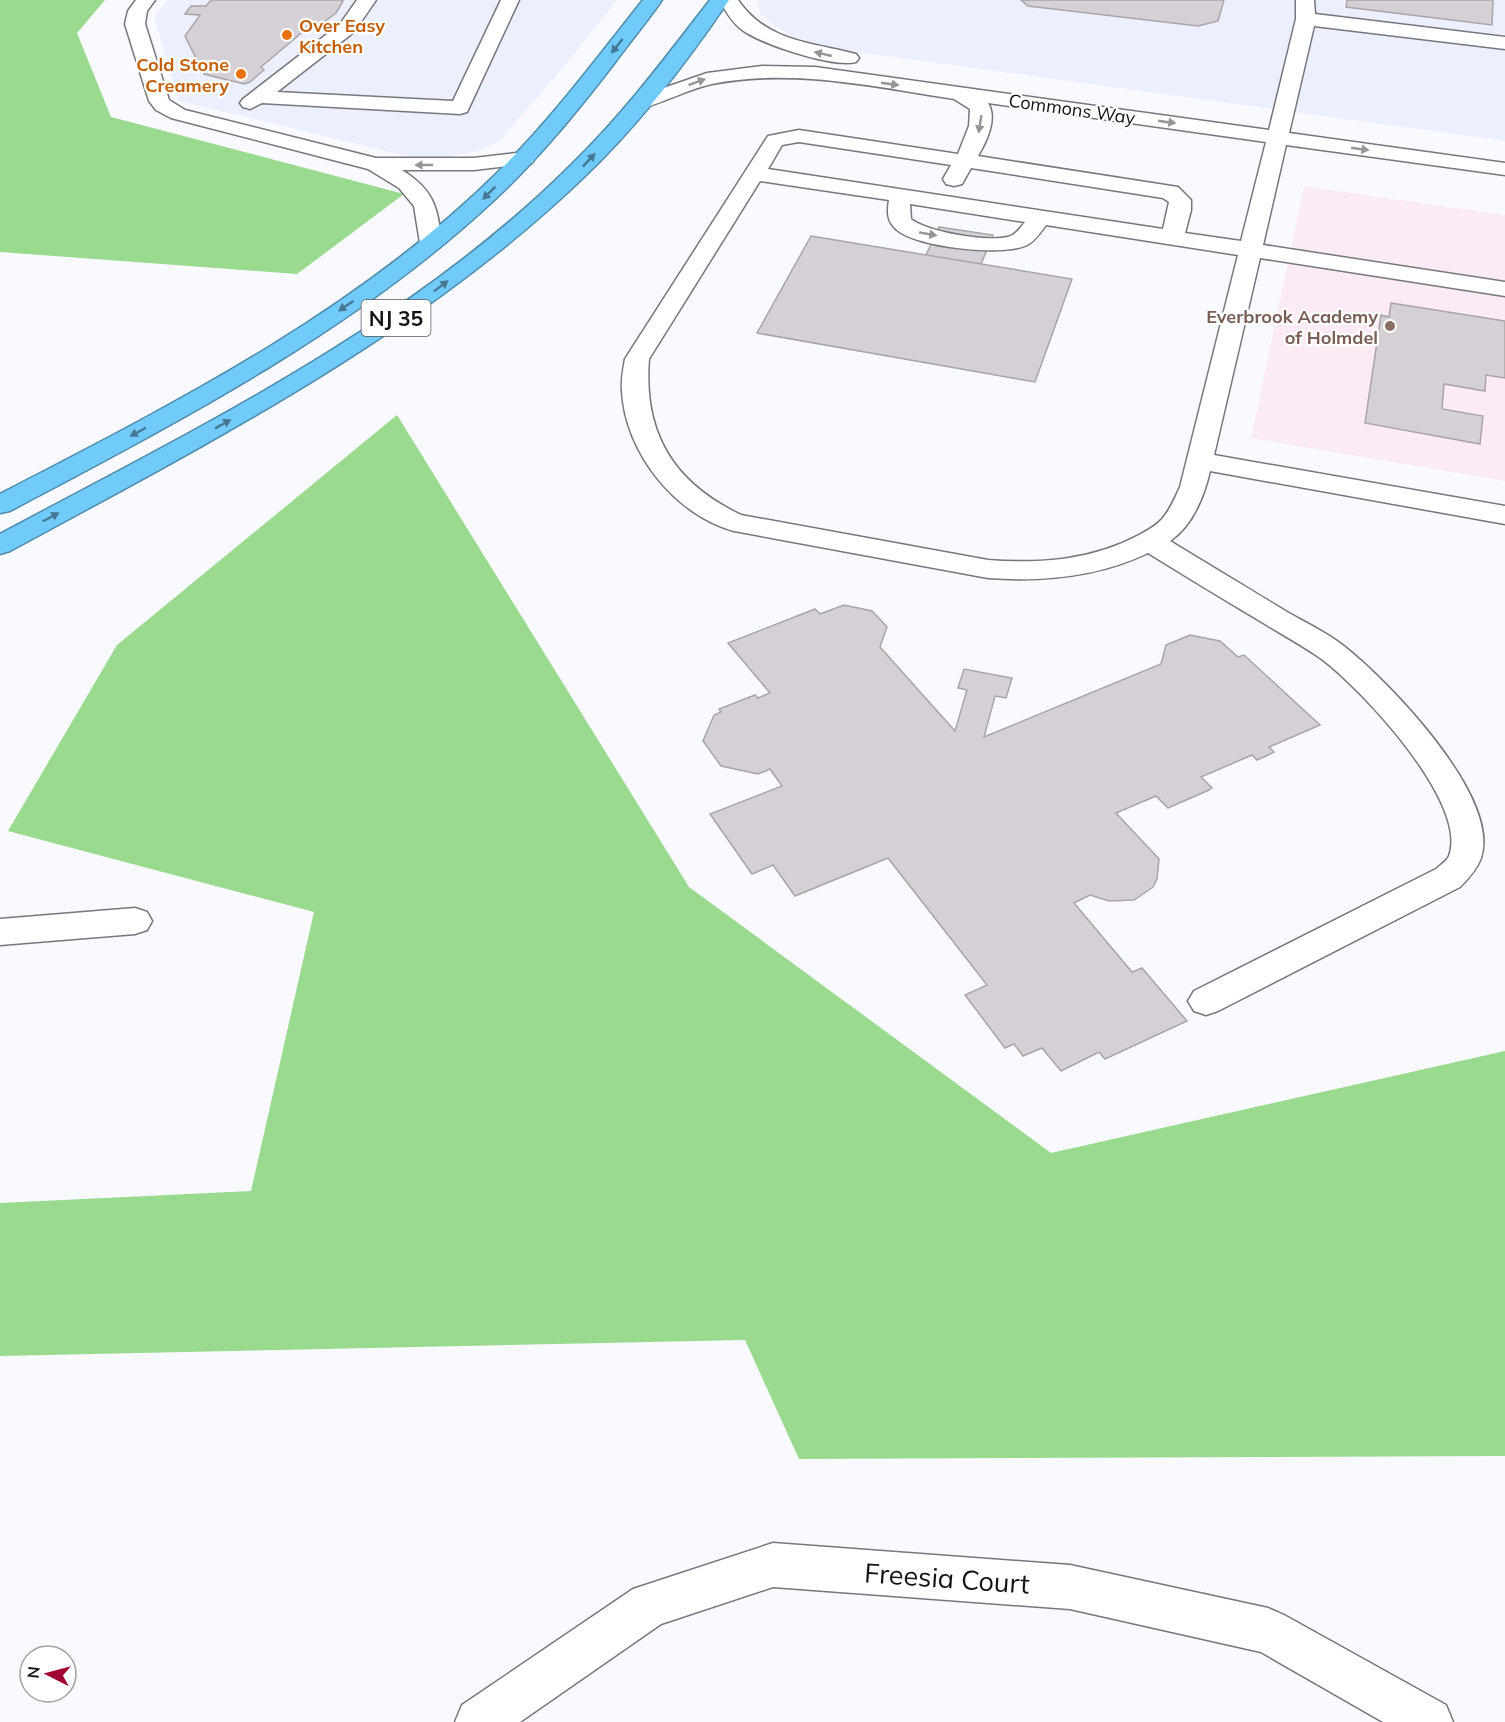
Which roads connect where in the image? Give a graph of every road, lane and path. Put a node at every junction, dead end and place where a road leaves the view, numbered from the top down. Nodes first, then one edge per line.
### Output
1 (146, 0) edge
2 (367, 0) edge
3 (510, 0) edge
4 (653, 0) edge
5 (720, 0) edge
6 (728, 0) edge
7 (1305, 9) edge
8 (1505, 43) edge
9 (904, 66) dead end
10 (960, 93) junction
11 (258, 98) junction
12 (642, 102) junction
13 (1282, 121) junction
14 (221, 126) junction
15 (524, 158) junction
16 (963, 161) junction
17 (376, 164) junction
18 (1505, 169) edge
19 (754, 173) junction
20 (900, 196) junction
21 (942, 202) junction
22 (1040, 217) junction
23 (1172, 237) junction
24 (431, 243) junction
25 (1252, 249) junction
26 (1505, 289) edge
27 (1200, 461) junction
28 (0, 505) edge
29 (1505, 515) edge
30 (1149, 541) junction
31 (0, 545) edge
32 (135, 921) dead end
33 (0, 932) edge
34 (1206, 1001) dead end
35 (479, 1722) edge
36 (1429, 1722) edge

1 - 14 street
2 - 11 street
3 - 11 street
4 -> 15 highway, NJ 35
5 - 12 highway, NJ 35
9 -> 6 street
7 - 8 street
7 - 13 street
12 -> 10 street, Commons Way
10 -> 13 street, Commons Way
10 -> 16 street
11 - 14 street
31 -> 12 highway, NJ 35
13 -> 18 street, Commons Way
13 - 25 street
14 - 17 street
15 -> 17 street
15 -> 24 highway, NJ 35
16 - 19 street
16 - 21 street
16 - 23 street
17 - 24 street
19 - 20 street
19 - 30 street
20 - 21 street
20 -> 22 street
21 - 22 street
22 - 23 street
23 - 25 street
24 -> 28 highway, NJ 35
25 - 26 street
25 - 27 street
27 - 29 street
27 - 30 street
30 - 34 street
32 - 33 street
35 - 36 street, Freesia Court

